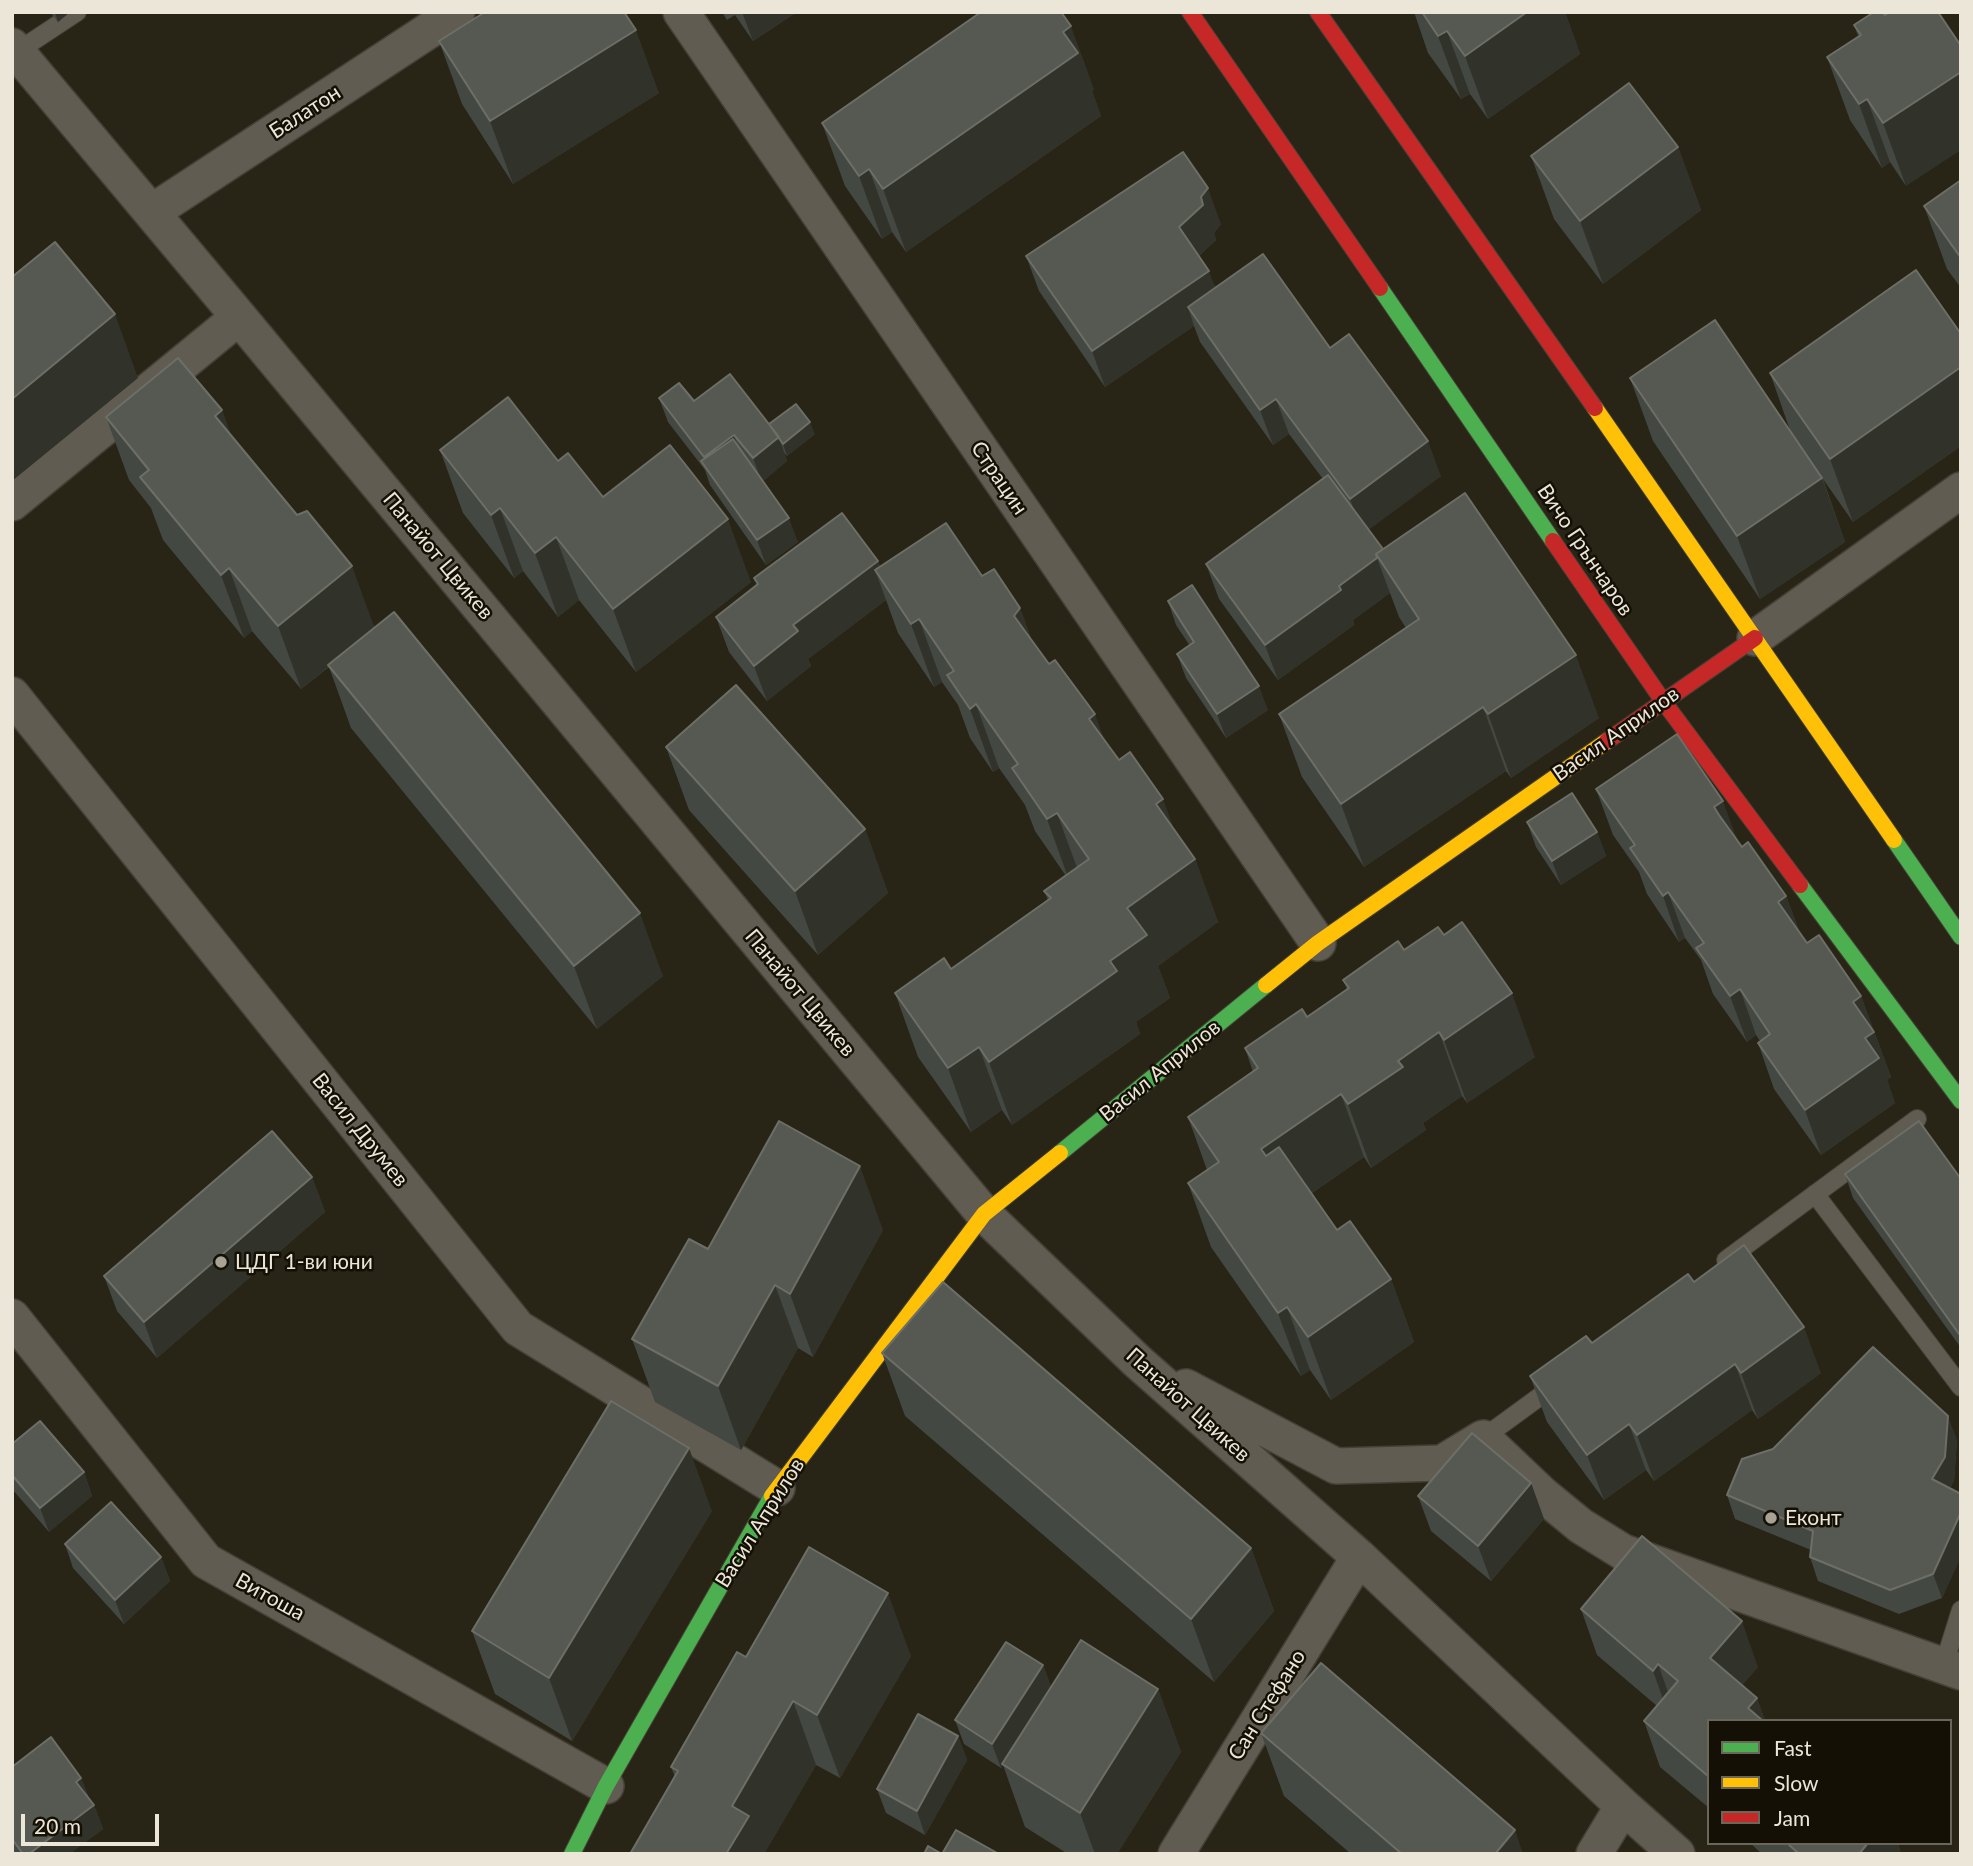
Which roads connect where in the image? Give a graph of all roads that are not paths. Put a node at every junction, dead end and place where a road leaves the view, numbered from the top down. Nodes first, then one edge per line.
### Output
1 (77, 12) edge
2 (457, 12) edge
3 (681, 12) edge
4 (1190, 12) edge
5 (1318, 12) edge
6 (15, 49) edge
7 (152, 212) junction
8 (239, 317) junction
9 (1961, 490) edge
10 (12, 503) edge
11 (1755, 638) junction
12 (12, 695) edge
13 (1663, 701) junction
14 (1961, 937) edge
15 (1318, 943) junction
16 (1961, 1101) edge
17 (1917, 1119) edge
18 (1815, 1194) junction
19 (984, 1214) junction
20 (1716, 1268) edge
21 (12, 1317) edge
22 (1137, 1361) junction
23 (1572, 1373) edge
24 (1961, 1387) edge
25 (1483, 1438) junction
26 (777, 1488) junction
27 (1359, 1557) junction
28 (1961, 1610) edge
29 (1952, 1668) edge
30 (606, 1786) junction
31 (1623, 1806) junction
32 (572, 1854) edge
33 (1176, 1854) edge
34 (1594, 1854) edge
35 (1677, 1854) edge

1 - 6 lane
2 - 7 street, Балатон
3 - 15 street, Страцин
4 - 13 street, Вичо Грънчаров
5 - 11 street
6 - 7 street, Панайот Цвикев
7 - 8 street, Панайот Цвикев
8 - 10 street
8 - 19 street, Панайот Цвикев
9 - 11 street, Васил Априлов
11 - 13 street, Васил Априлов
11 - 14 street
12 - 26 street, Васил Друмев
13 - 15 street, Васил Априлов
13 - 16 street, Вичо Грънчаров
15 - 19 street, Васил Априлов
17 - 18 lane
18 - 20 lane
18 - 24 lane
19 - 22 street, Панайот Цвикев
19 - 26 street, Васил Априлов
21 - 30 street, Витоша
22 - 25 street
22 - 27 street, Панайот Цвикев
23 - 25 lane
25 - 29 street
26 - 30 street, Васил Априлов
27 - 31 street, Панайот Цвикев
27 - 33 street, Сан Стефано
28 - 29 lane
30 - 32 street, Васил Априлов
31 - 34 street
31 - 35 street, Панайот Цвикев

